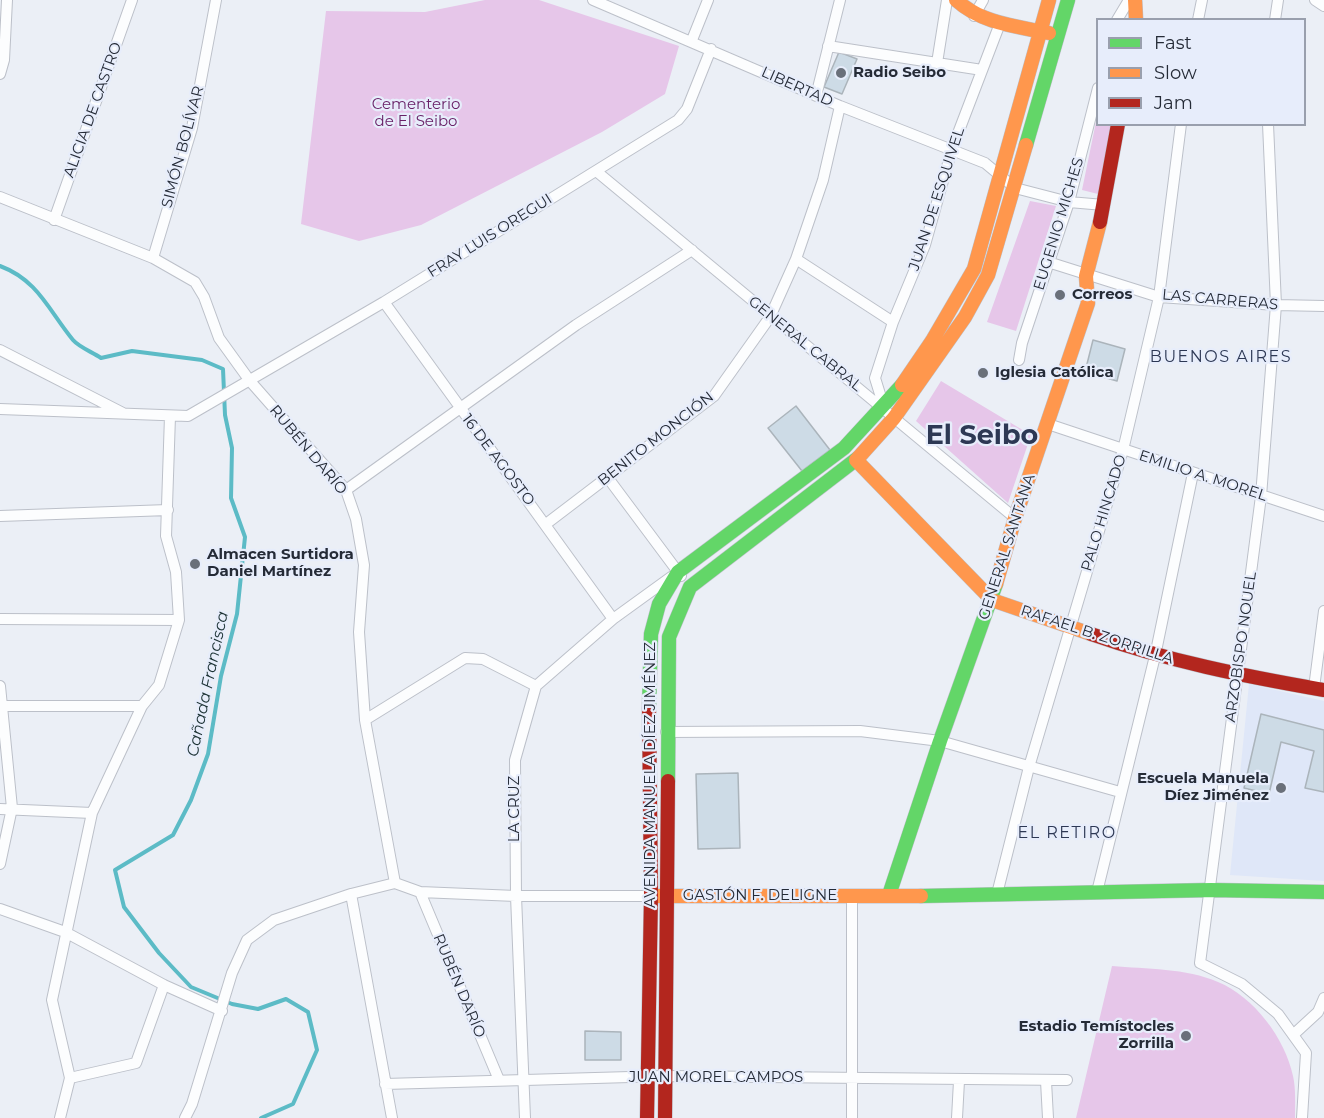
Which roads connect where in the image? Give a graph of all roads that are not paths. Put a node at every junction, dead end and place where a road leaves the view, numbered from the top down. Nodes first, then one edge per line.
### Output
1 (7, 0) edge
2 (132, 0) edge
3 (216, 0) edge
4 (593, 0) edge
5 (708, 0) edge
6 (840, 0) edge
7 (947, 0) edge
8 (956, 0) edge
9 (983, 0) edge
10 (1050, 0) edge
11 (1068, 0) edge
12 (1129, 0) edge
13 (1135, 0) edge
14 (1202, 0) edge
15 (1278, 0) edge
16 (1315, 0) edge
17 (613, 4) edge
18 (1324, 6) edge
19 (974, 16) junction
20 (1118, 18) edge
21 (1136, 18) edge
22 (1198, 18) edge
23 (1275, 18) edge
24 (999, 26) junction
25 (1039, 31) junction
26 (1056, 35) junction
27 (692, 40) junction
28 (828, 46) junction
29 (711, 49) junction
30 (938, 63) junction
31 (982, 70) junction
32 (0, 74) edge
33 (816, 96) junction
34 (1096, 96) edge
35 (840, 106) junction
36 (1118, 126) edge
37 (1181, 126) edge
38 (1268, 126) edge
39 (952, 149) junction
40 (596, 171) junction
41 (1000, 174) junction
42 (1015, 188) junction
43 (0, 196) edge
44 (1070, 202) junction
45 (1104, 205) junction
46 (54, 220) junction
47 (692, 250) junction
48 (153, 258) junction
49 (796, 259) junction
50 (1048, 262) junction
51 (1086, 276) junction
52 (1159, 297) junction
53 (384, 302) junction
54 (1276, 306) junction
55 (1324, 306) edge
56 (770, 317) junction
57 (893, 322) junction
58 (0, 350) edge
59 (1019, 360) dead end
60 (250, 381) junction
61 (459, 407) junction
62 (884, 407) junction
63 (0, 409) edge
64 (126, 414) junction
65 (170, 416) junction
66 (894, 418) junction
67 (1048, 424) junction
68 (1123, 450) junction
69 (856, 460) junction
70 (1193, 473) junction
71 (608, 478) junction
72 (346, 490) junction
73 (1261, 496) junction
74 (168, 510) junction
75 (0, 516) edge
76 (1324, 516) edge
77 (1015, 518) junction
78 (546, 524) junction
79 (678, 572) junction
80 (690, 587) junction
81 (992, 600) junction
82 (1324, 611) edge
83 (0, 619) edge
84 (612, 619) junction
85 (179, 620) junction
86 (1070, 627) junction
87 (1155, 656) junction
88 (1237, 675) junction
89 (0, 686) edge
90 (536, 686) junction
91 (1319, 689) edge
92 (1, 705) edge
93 (142, 706) junction
94 (365, 720) junction
95 (666, 732) junction
96 (940, 741) junction
97 (1029, 767) junction
98 (1120, 792) junction
99 (12, 808) junction
100 (0, 809) edge
101 (92, 813) junction
102 (0, 864) edge
103 (395, 883) junction
104 (1211, 890) junction
105 (420, 892) junction
106 (1097, 892) junction
107 (1324, 892) edge
108 (351, 894) junction
109 (998, 894) junction
110 (516, 896) junction
111 (651, 896) junction
112 (666, 896) junction
113 (889, 896) junction
114 (852, 897) junction
115 (0, 909) edge
116 (65, 932) junction
117 (164, 985) junction
118 (1324, 998) edge
119 (222, 1011) junction
120 (1293, 1035) junction
121 (665, 1076) junction
122 (647, 1077) junction
123 (70, 1078) junction
124 (523, 1078) junction
125 (852, 1078) junction
126 (499, 1080) junction
127 (1066, 1080) dead end
128 (959, 1081) junction
129 (1047, 1081) junction
130 (385, 1084) junction
131 (60, 1118) edge
132 (185, 1118) edge
133 (392, 1118) edge
134 (525, 1118) edge
135 (647, 1118) edge
136 (665, 1118) edge
137 (852, 1118) edge
138 (957, 1118) edge
139 (1048, 1118) edge
140 (1302, 1118) edge

1 - 32 street
2 - 46 street, ALICIA DE CASTRO
3 - 48 street, SIMÓN BOLÍVAR
4 - 17 street, LIBERTAD
5 - 27 street
6 - 28 street
7 - 30 street
8 - 19 main road
9 - 19 street
10 - 25 main road, AVENIDA MANUELA DÍEZ JIMÉNEZ
11 - 26 main road, AVENIDA MANUELA DÍEZ JIMÉNEZ
12 - 20 street
13 - 21 main road
14 - 22 street
15 - 23 street
16 - 18 street
17 - 27 street, LIBERTAD
19 - 24 main road
24 - 25 main road
24 - 31 street, JUAN DE ESQUIVEL
25 - 26 main road
25 - 41 main road, AVENIDA MANUELA DÍEZ JIMÉNEZ
26 - 42 main road, AVENIDA MANUELA DÍEZ JIMÉNEZ
27 - 29 street, LIBERTAD
28 - 30 street
28 - 33 street
29 - 33 street, LIBERTAD
29 - 40 street, FRAY LUIS OREGUI
30 - 31 street
31 - 39 street, JUAN DE ESQUIVEL
33 - 35 street, LIBERTAD
34 - 44 street, EUGENIO MICHES
35 - 39 street, LIBERTAD
35 - 49 street, BENITO MONCIÓN
36 - 45 main road, GENERAL SANTANA
37 - 52 street, PALO HINCADO
38 - 54 street, ARZOBISPO NOUEL
39 - 41 street, LIBERTAD
39 - 57 street, JUAN DE ESQUIVEL
40 - 47 street, GENERAL CABRAL
40 - 53 street, FRAY LUIS OREGUI
41 - 42 street, LIBERTAD
41 - 62 main road, AVENIDA MANUELA DÍEZ JIMÉNEZ
42 - 44 street
42 - 66 main road, AVENIDA MANUELA DÍEZ JIMÉNEZ
43 - 46 street, RUBÉN DARÍO
44 - 45 street
44 - 50 street, EUGENIO MICHES
45 - 51 main road, GENERAL SANTANA
46 - 48 street, RUBÉN DARÍO
47 - 56 street, GENERAL CABRAL
47 - 61 street
48 - 60 street, RUBÉN DARÍO
49 - 56 street, BENITO MONCIÓN
49 - 57 street
50 - 51 street, LAS CARRERAS
50 - 59 street, EUGENIO MICHES
51 - 52 street, LAS CARRERAS
51 - 67 main road, GENERAL SANTANA
52 - 54 street, LAS CARRERAS
52 - 68 street, PALO HINCADO
53 - 60 street, FRAY LUIS OREGUI
53 - 61 street, 16 DE AGOSTO
54 - 55 street, LAS CARRERAS
54 - 73 street, ARZOBISPO NOUEL
56 - 62 street, GENERAL CABRAL
56 - 71 street, BENITO MONCIÓN
57 - 62 street, JUAN DE ESQUIVEL
58 - 64 street
60 - 65 street, FRAY LUIS OREGUI
60 - 72 street, RUBÉN DARÍO
61 - 72 street
61 - 78 street, 16 DE AGOSTO
62 - 66 street, GENERAL CABRAL
62 - 79 main road, AVENIDA MANUELA DÍEZ JIMÉNEZ
63 - 64 street
64 - 65 street
65 - 74 street
66 - 69 main road, AVENIDA MANUELA DÍEZ JIMÉNEZ
66 - 77 street, GENERAL CABRAL
67 - 68 street, EMILIO A. MOREL
67 - 77 main road, GENERAL SANTANA
68 - 70 street, EMILIO A. MOREL
68 - 86 street, PALO HINCADO
69 - 80 main road, AVENIDA MANUELA DÍEZ JIMÉNEZ
69 - 81 main road, RAFAEL B. ZORRILLA
70 - 73 street, EMILIO A. MOREL
70 - 87 street
71 - 78 street, BENITO MONCIÓN
71 - 79 street
72 - 94 street, RUBÉN DARÍO
73 - 76 street, EMILIO A. MOREL
73 - 88 street, ARZOBISPO NOUEL
74 - 75 street
74 - 85 street
77 - 81 main road, GENERAL SANTANA
78 - 84 street, 16 DE AGOSTO
79 - 80 street
79 - 84 street
79 - 111 main road, AVENIDA MANUELA DÍEZ JIMÉNEZ
80 - 95 main road, AVENIDA MANUELA DÍEZ JIMÉNEZ
81 - 86 main road, RAFAEL B. ZORRILLA
81 - 96 main road, GENERAL SANTANA
82 - 91 street
83 - 85 street
84 - 90 street
85 - 93 street
86 - 87 main road, RAFAEL B. ZORRILLA
86 - 97 street, PALO HINCADO
87 - 88 main road, RAFAEL B. ZORRILLA
87 - 98 street
88 - 91 main road, RAFAEL B. ZORRILLA
88 - 104 street, ARZOBISPO NOUEL
89 - 92 street
90 - 94 street
90 - 110 street, LA CRUZ
92 - 93 street
92 - 99 street
93 - 101 street
94 - 103 street, RUBÉN DARÍO
95 - 96 street
95 - 112 main road, AVENIDA MANUELA DÍEZ JIMÉNEZ
96 - 97 street
96 - 113 main road, GENERAL SANTANA
97 - 98 street
97 - 109 street, PALO HINCADO
98 - 106 street
99 - 100 street
99 - 101 street
99 - 102 street
101 - 116 street
103 - 105 street, GASTÓN F. DELIGNE
103 - 108 street
104 - 106 main road, GASTÓN F. DELIGNE
104 - 107 main road, GASTÓN F. DELIGNE
104 - 120 street, ARZOBISPO NOUEL
105 - 110 street, GASTÓN F. DELIGNE
105 - 126 street, RUBÉN DARÍO
106 - 109 main road, GASTÓN F. DELIGNE
108 - 119 street
108 - 130 street
109 - 113 main road, GASTÓN F. DELIGNE
110 - 111 street, GASTÓN F. DELIGNE
110 - 124 street, LA CRUZ
111 - 112 main road, GASTÓN F. DELIGNE
111 - 122 main road, AVENIDA MANUELA DÍEZ JIMÉNEZ
112 - 114 main road, GASTÓN F. DELIGNE
112 - 121 main road, AVENIDA MANUELA DÍEZ JIMÉNEZ
113 - 114 main road, GASTÓN F. DELIGNE
114 - 125 street
115 - 116 street
116 - 117 street
116 - 123 street
117 - 119 street
117 - 123 street
118 - 120 street
119 - 132 street
120 - 140 street, ARZOBISPO NOUEL
121 - 122 street, JUAN MOREL CAMPOS
121 - 125 street, JUAN MOREL CAMPOS
121 - 136 main road, AVENIDA MANUELA DÍEZ JIMÉNEZ
122 - 124 street, JUAN MOREL CAMPOS
122 - 135 main road, AVENIDA MANUELA DÍEZ JIMÉNEZ
123 - 131 street
124 - 126 street, JUAN MOREL CAMPOS
124 - 134 street, LA CRUZ
125 - 128 street, JUAN MOREL CAMPOS
125 - 137 street
126 - 130 street, JUAN MOREL CAMPOS
127 - 129 street, JUAN MOREL CAMPOS
128 - 129 street, JUAN MOREL CAMPOS
128 - 138 street
129 - 139 street
130 - 133 street

